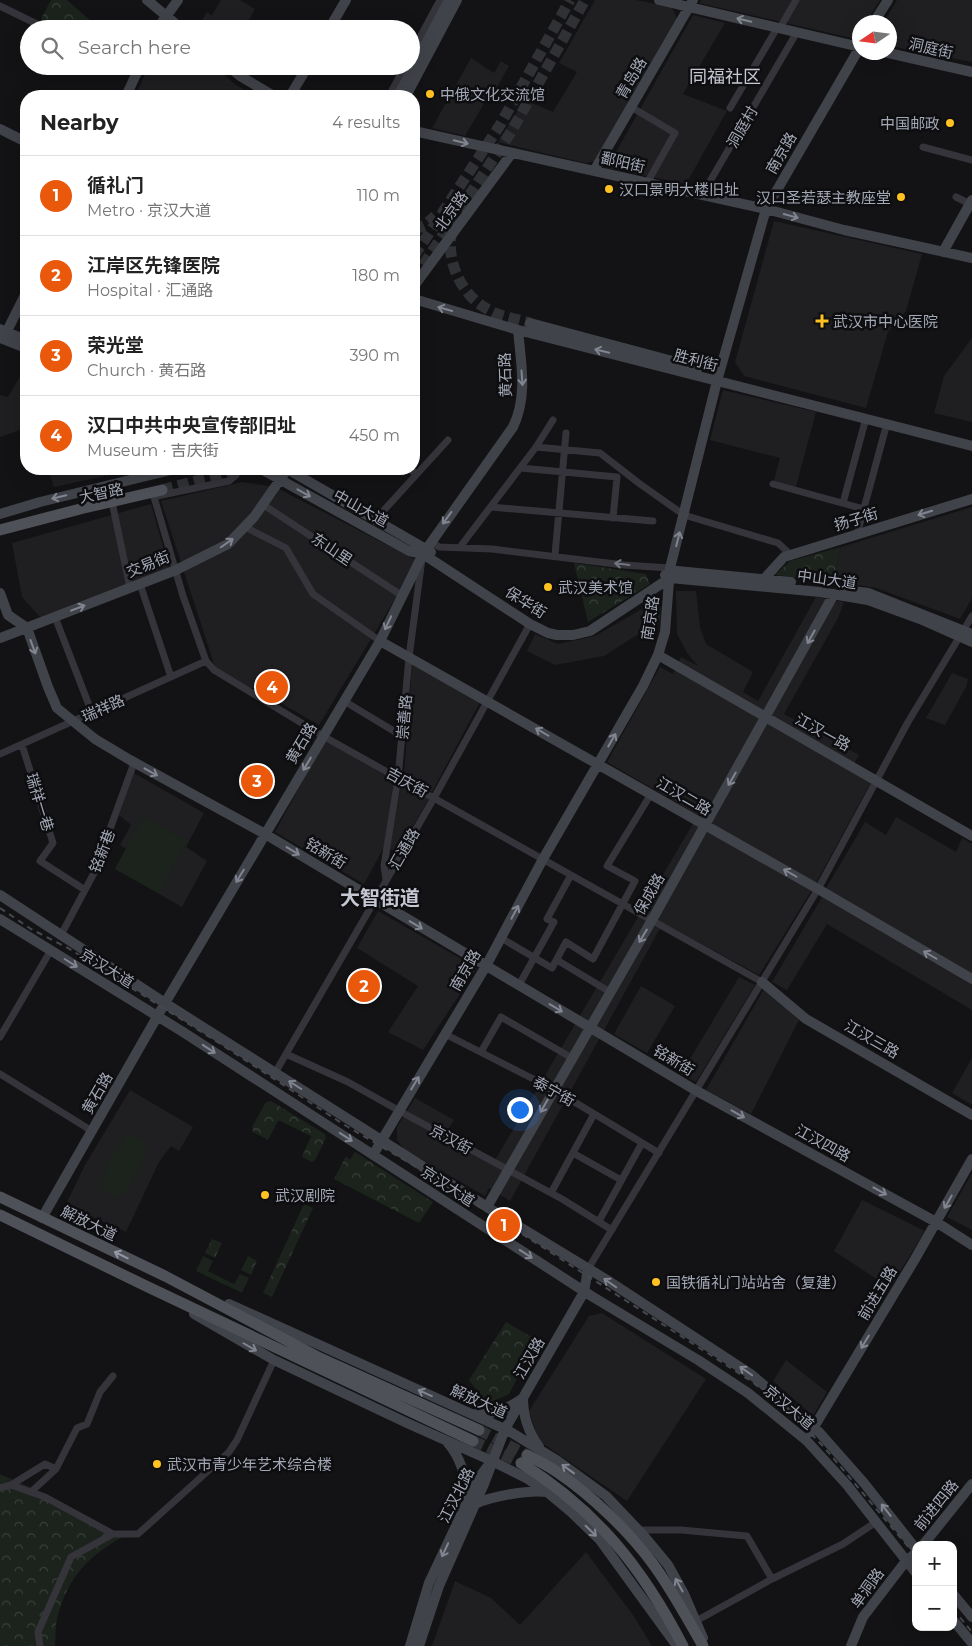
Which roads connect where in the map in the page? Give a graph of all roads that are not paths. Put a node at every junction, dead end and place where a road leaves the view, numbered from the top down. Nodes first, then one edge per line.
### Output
1 (147, 0) edge
2 (178, 0) edge
3 (346, 0) edge
4 (440, 0) edge
5 (449, 0) edge
6 (458, 0) edge
7 (659, 0) edge
8 (796, 0) edge
9 (888, 0) edge
10 (691, 4) edge
11 (0, 6) edge
12 (878, 15) edge
13 (166, 17) junction
14 (29, 20) edge
15 (164, 20) edge
16 (170, 20) edge
17 (334, 20) edge
18 (779, 28) junction
19 (797, 32) junction
20 (420, 37) edge
21 (852, 45) edge
22 (897, 55) edge
23 (420, 59) edge
24 (852, 59) edge
25 (420, 65) edge
26 (972, 72) edge
27 (135, 75) edge
28 (239, 75) edge
29 (303, 75) edge
30 (400, 75) edge
31 (412, 75) edge
32 (414, 75) edge
33 (129, 90) edge
34 (264, 90) edge
35 (294, 90) edge
36 (391, 90) edge
37 (405, 90) edge
38 (405, 90) edge
39 (632, 107) junction
40 (730, 108) dead end
41 (0, 129) edge
42 (420, 132) edge
43 (20, 139) edge
44 (923, 147) dead end
45 (512, 153) junction
46 (972, 160) edge
47 (594, 171) junction
48 (647, 183) junction
49 (702, 195) junction
50 (956, 196) dead end
51 (971, 202) edge
52 (766, 209) junction
53 (943, 252) junction
54 (972, 258) edge
55 (420, 278) edge
56 (420, 302) edge
57 (20, 303) edge
58 (530, 323) tunnel mouth
59 (518, 330) junction
60 (2, 334) edge
61 (20, 338) edge
62 (20, 344) edge
63 (702, 377) junction
64 (716, 381) junction
65 (866, 418) junction
66 (553, 420) dead end
67 (887, 423) junction
68 (566, 433) dead end
69 (448, 440) dead end
70 (972, 446) edge
71 (536, 447) junction
72 (564, 450) junction
73 (521, 468) junction
74 (420, 471) edge
75 (562, 472) junction
76 (150, 475) edge
77 (236, 475) dead end
78 (272, 475) edge
79 (283, 475) edge
80 (298, 475) edge
81 (416, 475) edge
82 (279, 479) junction
83 (773, 484) dead end
84 (159, 490) junction
85 (972, 500) edge
86 (844, 503) junction
87 (112, 504) junction
88 (262, 504) junction
89 (491, 507) junction
90 (864, 509) junction
91 (558, 513) junction
92 (0, 514) edge
93 (684, 515) junction
94 (613, 518) junction
95 (375, 520) junction
96 (653, 522) dead end
97 (0, 523) edge
98 (245, 527) junction
99 (0, 530) edge
100 (857, 534) junction
101 (460, 547) junction
102 (426, 548) junction
103 (555, 555) dead end
104 (791, 555) junction
105 (176, 570) junction
106 (670, 573) junction
107 (765, 583) junction
108 (135, 586) junction
109 (0, 593) edge
110 (834, 594) junction
111 (401, 595) junction
112 (972, 616) edge
113 (55, 617) junction
114 (530, 624) junction
115 (27, 628) junction
116 (964, 634) edge
117 (0, 638) edge
118 (380, 640) junction
119 (972, 642) edge
120 (658, 655) junction
121 (409, 657) junction
122 (206, 661) junction
123 (171, 677) junction
124 (344, 701) junction
125 (486, 701) junction
126 (92, 713) junction
127 (766, 718) junction
128 (74, 721) junction
129 (323, 736) junction
130 (402, 736) junction
131 (22, 744) junction
132 (0, 754) edge
133 (134, 763) junction
134 (598, 764) junction
135 (398, 778) junction
136 (876, 780) junction
137 (651, 794) junction
138 (434, 798) junction
139 (706, 825) junction
140 (265, 834) junction
141 (972, 836) edge
142 (543, 859) junction
143 (571, 875) junction
144 (386, 880) junction
145 (818, 889) junction
146 (85, 890) junction
147 (0, 895) edge
148 (374, 900) junction
149 (624, 904) junction
150 (0, 919) edge
151 (652, 920) junction
152 (61, 935) junction
153 (501, 938) junction
154 (50, 950) junction
155 (535, 958) junction
156 (556, 960) junction
157 (486, 966) junction
158 (972, 979) edge
159 (762, 982) junction
160 (519, 986) junction
161 (610, 992) junction
162 (165, 1003) junction
163 (158, 1017) junction
164 (589, 1027) junction
165 (445, 1034) junction
166 (0, 1037) edge
167 (481, 1052) junction
168 (286, 1054) junction
169 (572, 1058) junction
170 (276, 1073) junction
171 (0, 1074) edge
172 (553, 1090) junction
173 (695, 1090) junction
174 (399, 1111) junction
175 (594, 1114) junction
176 (972, 1115) edge
177 (92, 1131) junction
178 (381, 1141) junction
179 (642, 1143) junction
180 (573, 1153) junction
181 (659, 1153) junction
182 (374, 1155) junction
183 (972, 1160) edge
184 (508, 1170) junction
185 (621, 1180) junction
186 (551, 1193) junction
187 (0, 1197) edge
188 (487, 1207) junction
189 (0, 1215) edge
190 (42, 1218) junction
191 (599, 1221) junction
192 (936, 1222) junction
193 (612, 1230) junction
194 (972, 1245) edge
195 (588, 1269) junction
196 (165, 1276) junction
197 (148, 1287) junction
198 (584, 1292) junction
199 (274, 1360) junction
200 (112, 1376) dead end
201 (523, 1398) junction
202 (469, 1413) junction
203 (814, 1427) junction
204 (505, 1429) junction
205 (479, 1430) tunnel mouth
206 (446, 1440) junction
207 (806, 1440) junction
208 (473, 1441) tunnel mouth
209 (543, 1452) junction
210 (492, 1461) junction
211 (56, 1470) junction
212 (972, 1484) edge
213 (11, 1485) junction
214 (0, 1488) edge
215 (31, 1492) junction
216 (547, 1492) junction
217 (472, 1501) junction
218 (876, 1522) junction
219 (639, 1530) junction
220 (113, 1534) junction
221 (926, 1541) edge
222 (912, 1544) edge
223 (912, 1556) edge
224 (906, 1561) junction
225 (912, 1568) edge
226 (772, 1579) junction
227 (957, 1599) edge
228 (972, 1617) edge
229 (696, 1621) junction
230 (957, 1625) edge
231 (972, 1643) edge
232 (40, 1646) edge
233 (410, 1646) edge
234 (420, 1646) edge
235 (677, 1646) edge
236 (683, 1646) edge
237 (704, 1646) edge
238 (850, 1646) edge

1 - 13 street
2 - 13 street
3 - 17 street
4 - 20 street
5 - 23 street
6 - 25 street
7 - 10 street
8 - 18 street
9 - 12 street
18 -> 10 street
10 - 39 street, 青岛路
11 - 14 street
13 - 15 street
13 - 16 street
18 - 19 street
18 - 40 street
19 - 21 street
19 - 49 street, 洞庭村
22 - 26 street, 洞庭街
24 - 52 street, 南京路
27 - 33 street
28 - 34 street
29 - 35 street
30 - 36 street
31 - 37 street
32 - 38 street
39 - 47 street, 青岛路
39 - 48 street
41 - 43 street
42 -> 45 street, 鄱阳街
44 - 46 street
45 - 47 street, 鄱阳街
45 - 55 street, 北京路
47 - 48 street, 鄱阳街
48 - 49 street, 鄱阳街
49 - 52 street, 鄱阳街
50 - 51 street
51 - 53 street
52 -> 53 street, 鄱阳街
52 - 64 street, 南京路
53 - 54 street, 鄱阳街
59 -> 56 street, 胜利街
57 - 60 street
58 - 63 street
63 -> 59 street, 胜利街
59 -> 102 street, 黄石路
60 - 61 street
60 - 62 street
63 - 64 street, 胜利街
64 - 65 street, 胜利街
64 - 93 street, 南京路
65 - 67 street, 胜利街
65 - 86 street
66 - 71 street
67 - 70 street, 胜利街
67 - 90 street
68 - 72 street
69 - 74 street
71 - 72 street
71 - 73 street
72 - 75 street
72 - 93 street
73 - 75 street
73 - 89 street
75 - 91 street
75 - 94 street
76 -> 92 street, 大智路
77 - 84 street, 大智路
78 - 82 street, 中山大道
79 - 82 street
80 - 95 street, 中山大道
81 - 95 street
82 - 88 street, 交易街
82 -> 102 street, 中山大道
83 - 86 street
84 - 87 main road, 大智路
84 - 97 main road, 大智路
84 - 105 street
85 -> 100 street, 扬子街
86 - 90 street
87 - 99 main road, 大智路
87 - 108 street
88 - 98 street, 交易街
88 - 111 street, 东山里
89 - 91 street
89 - 101 street
90 - 100 street
91 - 94 street
91 - 103 street
93 - 104 street
106 -> 93 street, 南京路
94 - 96 street
95 - 102 street, 中山大道
105 -> 98 street, 交易街
98 - 118 street
100 - 104 street, 扬子街
101 - 102 street, 中山大道
106 -> 101 street, 中山大道
102 - 106 street, 保华街
102 - 111 street, 黄石路
102 - 114 street, 保华街
102 - 121 street, 崇善路
104 - 107 street, 扬子街
105 - 108 street, 交易街
105 - 122 street
106 - 107 street, 中山大道
106 - 114 street, 保华街
106 - 120 street, 南京路
107 - 110 street, 中山大道
107 - 116 street, 中山大道
113 -> 108 street, 交易街
108 - 123 street
109 - 115 street
110 - 116 street, 中山大道
110 -> 127 street, 保成路
111 -> 118 street, 黄石路
112 - 116 street
113 - 115 street, 交易街
113 - 126 street
114 - 125 street, 汇通路
115 - 117 street, 交易街
115 -> 128 street, 铭新街
116 - 119 street, 中山大道
116 - 136 street
118 - 121 street, 江汉二路
118 - 124 street, 黄石路
120 - 127 street, 江汉一路
134 -> 120 street, 南京路
121 - 125 street, 江汉二路
121 - 130 street, 崇善路
122 - 123 street, 瑞祥路
122 - 129 street, 吉庆街
123 - 126 street, 瑞祥路
124 - 129 street, 黄石路
124 - 130 street
134 -> 125 street, 江汉二路
125 - 138 street, 汇通路
126 - 128 street, 瑞祥路
127 - 136 street, 江汉一路
127 -> 139 street, 保成路
128 - 131 street, 瑞祥路
128 - 133 street, 铭新街
129 - 135 street, 吉庆街
129 -> 140 street, 黄石路
130 - 135 street, 崇善路
131 - 132 street, 瑞祥路
131 - 146 street, 瑞祥一巷
133 -> 140 street, 铭新街
133 - 146 street, 铭新巷
134 - 137 street, 江汉二路
134 - 142 street, 南京路
135 - 138 street, 吉庆街
135 - 144 street, 崇善路
136 - 141 street, 江汉一路
136 - 145 street
137 - 139 street, 江汉二路
137 - 149 street
138 - 142 street, 吉庆街
138 - 144 street, 汇通路
145 -> 139 street, 江汉二路
139 - 151 street, 保成路
140 -> 148 street, 铭新街
140 -> 162 street, 黄石路
142 - 143 street, 吉庆街
153 -> 142 street, 南京路
143 - 149 street, 吉庆街
143 - 155 street
144 - 148 street, 汇通路
158 -> 145 street, 江汉二路
145 - 159 street
146 - 152 street, 铭新巷
147 - 152 street, 京汉大道
148 -> 157 street, 铭新街
148 - 168 street, 汇通路
149 - 151 street, 吉庆街
149 - 156 street
150 - 154 street, 京汉大道
151 - 159 street, 吉庆街
151 -> 161 street, 保成路
152 - 162 street, 京汉大道
153 - 155 street
153 - 157 street, 南京路
154 -> 163 street, 京汉大道
154 - 166 street
155 - 156 street
155 - 160 street
156 - 161 street
157 - 160 street, 铭新街
157 - 165 street, 南京路
159 - 173 street
159 - 176 street, 江汉三路
160 -> 164 street, 铭新街
161 - 164 street, 保成路
162 - 163 street, 黄石路
162 - 170 street, 京汉大道
163 - 177 street, 黄石路
163 -> 182 street, 京汉大道
164 - 169 street, 保成路
164 - 173 street, 铭新街
165 - 167 street, 泰宁街
174 -> 165 street, 南京路
167 - 169 street
167 - 172 street, 泰宁街
168 - 170 street, 汇通路
168 - 174 street, 京汉街
169 - 172 street, 保成路
178 -> 170 street, 京汉大道
171 - 177 street
172 - 175 street, 泰宁街
172 -> 184 street, 保成路
173 - 181 street
173 -> 192 street, 江汉四路
174 - 178 street, 南京路
174 - 184 street, 京汉街
175 - 179 street, 泰宁街
175 - 180 street
177 - 190 street, 黄石路
178 - 182 street, 南京路
178 - 188 street, 京汉大道
179 - 181 street, 泰宁街
179 - 185 street
180 - 185 street
180 - 186 street
181 - 193 street
182 -> 198 street, 京汉大道
183 -> 192 street, 前进五路
184 - 186 street, 京汉街
184 - 188 street, 保成路
185 - 191 street
186 - 191 street, 京汉街
187 - 190 main road, 解放大道
188 - 195 street, 京汉大道
189 - 197 main road, 解放大道
196 -> 190 main road, 解放大道
191 - 193 street, 京汉街
192 - 194 street, 江汉四路
192 -> 203 street, 前进五路
193 - 195 street
195 - 198 street, 江汉路
203 -> 195 street, 京汉大道
202 -> 196 street, 解放大道
196 - 205 main road, 解放大道
197 -> 199 street, 解放大道
197 - 208 main road, 解放大道
198 - 201 street, 江汉路
198 - 207 street, 京汉大道
199 - 206 street, 解放大道
199 - 220 street
200 - 211 street
201 - 202 street
201 - 204 street, 江汉路
201 - 209 street
202 - 204 street, 解放大道
203 - 207 street, 前进五路
222 -> 203 street, 京汉大道
204 - 209 street, 解放大道
204 - 210 street, 江汉路
206 - 210 street, 解放大道
206 - 217 street
207 - 218 street, 京汉大道
219 -> 209 street, 解放大道
210 - 216 street, 解放大道
210 - 217 street, 江汉北路
211 - 213 street
211 - 215 street
212 - 221 street, 前进四路
213 - 214 street
213 - 215 street
215 - 220 street
216 - 217 street
216 -> 235 street, 解放大道
217 -> 233 street, 江汉北路
217 - 234 street, 江汉北路
218 - 224 street, 京汉大道
218 - 226 street
219 - 226 street
229 -> 219 street, 解放大道
220 - 232 street
223 - 224 street, 单洞路
224 - 225 street, 京汉大道
224 - 238 street, 单洞路
226 - 229 street
227 - 228 street
229 - 237 street, 解放大道
230 - 231 street
236 - 237 main road, 解放大道

